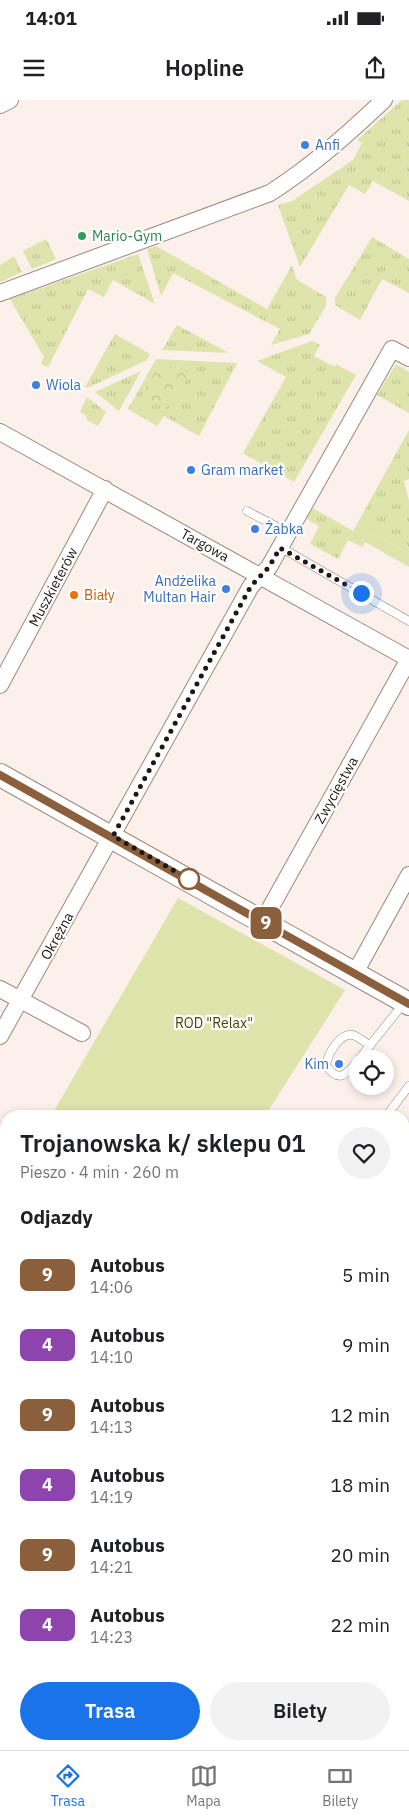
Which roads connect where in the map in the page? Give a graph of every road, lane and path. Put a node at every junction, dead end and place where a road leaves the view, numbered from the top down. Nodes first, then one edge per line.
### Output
1 (10, 100) edge
2 (384, 100) edge
3 (0, 105) edge
4 (0, 293) edge
5 (409, 358) edge
6 (0, 432) edge
7 (105, 490) junction
8 (247, 511) dead end
9 (289, 533) junction
10 (280, 548) junction
11 (261, 576) junction
12 (409, 620) edge
13 (409, 659) edge
14 (0, 685) edge
15 (0, 775) edge
16 (113, 836) junction
17 (409, 875) edge
18 (263, 921) junction
19 (355, 973) junction
20 (0, 989) edge
21 (21, 1000) junction
22 (407, 1003) edge
23 (82, 1032) dead end
24 (0, 1036) edge
25 (370, 1046) junction
26 (367, 1050) edge
27 (349, 1070) edge
28 (409, 1086) edge
29 (391, 1110) edge

1 - 3 street
2 - 4 street
5 - 9 street, Okrężna
6 - 7 street, Targowa
7 - 11 street, Targowa
7 - 14 street, Muszkieterów
8 - 9 lane
9 - 10 street, Okrężna
10 - 11 street, Okrężna
10 - 12 lane
11 - 13 street, Targowa
11 - 16 street, Okrężna
13 - 18 street, Zwycięstwa
15 - 16 street
16 - 18 street
16 - 21 street, Okrężna
17 - 19 street
18 - 19 street
19 - 22 street
20 - 21 street
21 - 23 street
21 - 24 street, Okrężna
22 - 25 lane
25 - 26 lane
25 - 27 lane
28 - 29 lane

